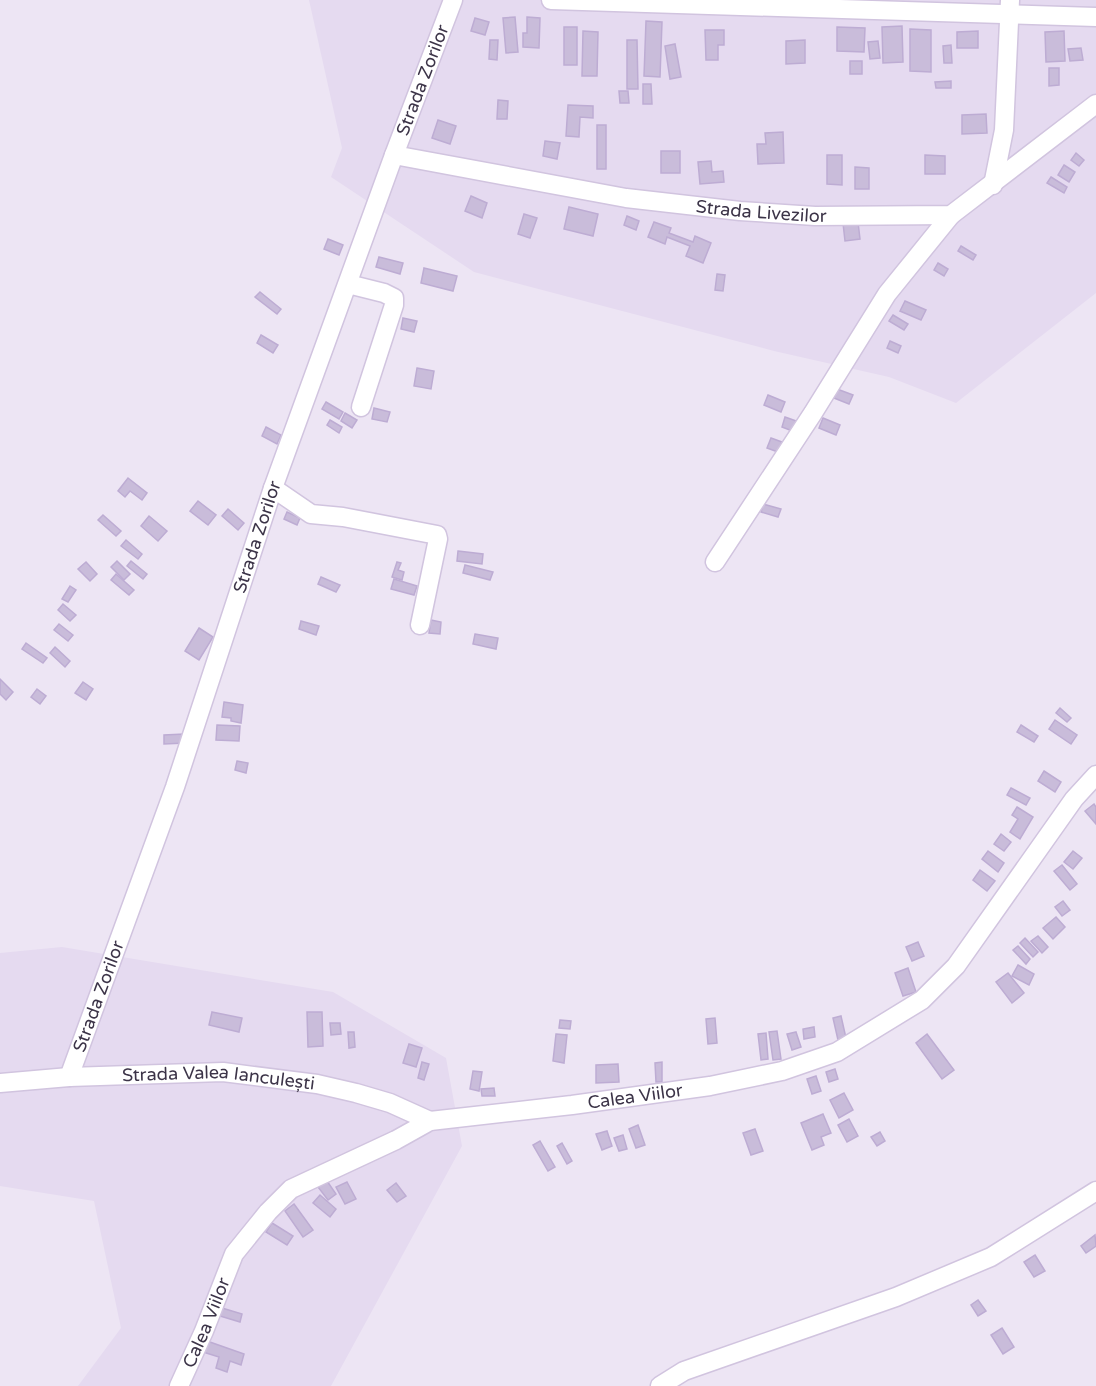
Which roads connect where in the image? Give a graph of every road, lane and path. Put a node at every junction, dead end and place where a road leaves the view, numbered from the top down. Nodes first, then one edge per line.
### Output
1 (453, 0) edge
2 (551, 0) edge
3 (1010, 8) edge
4 (1096, 17) edge
5 (1096, 104) edge
6 (1004, 130) junction
7 (1033, 153) junction
8 (394, 155) junction
9 (993, 185) junction
10 (951, 215) junction
11 (348, 284) junction
12 (361, 407) dead end
13 (273, 488) junction
14 (715, 562) dead end
15 (420, 625) dead end
16 (1096, 775) edge
17 (69, 1077) junction
18 (0, 1083) edge
19 (430, 1121) junction
20 (1096, 1191) edge
21 (179, 1386) edge
22 (660, 1386) edge

1 - 8 street, Strada Zorilor
2 - 3 street
3 - 4 street
3 - 6 street
5 - 7 street
6 - 7 street
6 - 9 street
7 - 9 street
8 - 10 street, Strada Livezilor
8 - 11 street, Strada Zorilor
9 - 10 street
10 - 14 street
11 - 12 street
11 - 13 street, Strada Zorilor
13 - 15 street
13 - 17 street, Strada Zorilor
16 - 19 street, Calea Viilor
17 - 18 street, Strada Valea Ianculești
17 - 19 street, Strada Valea Ianculești
19 - 21 street, Calea Viilor
20 - 22 street

